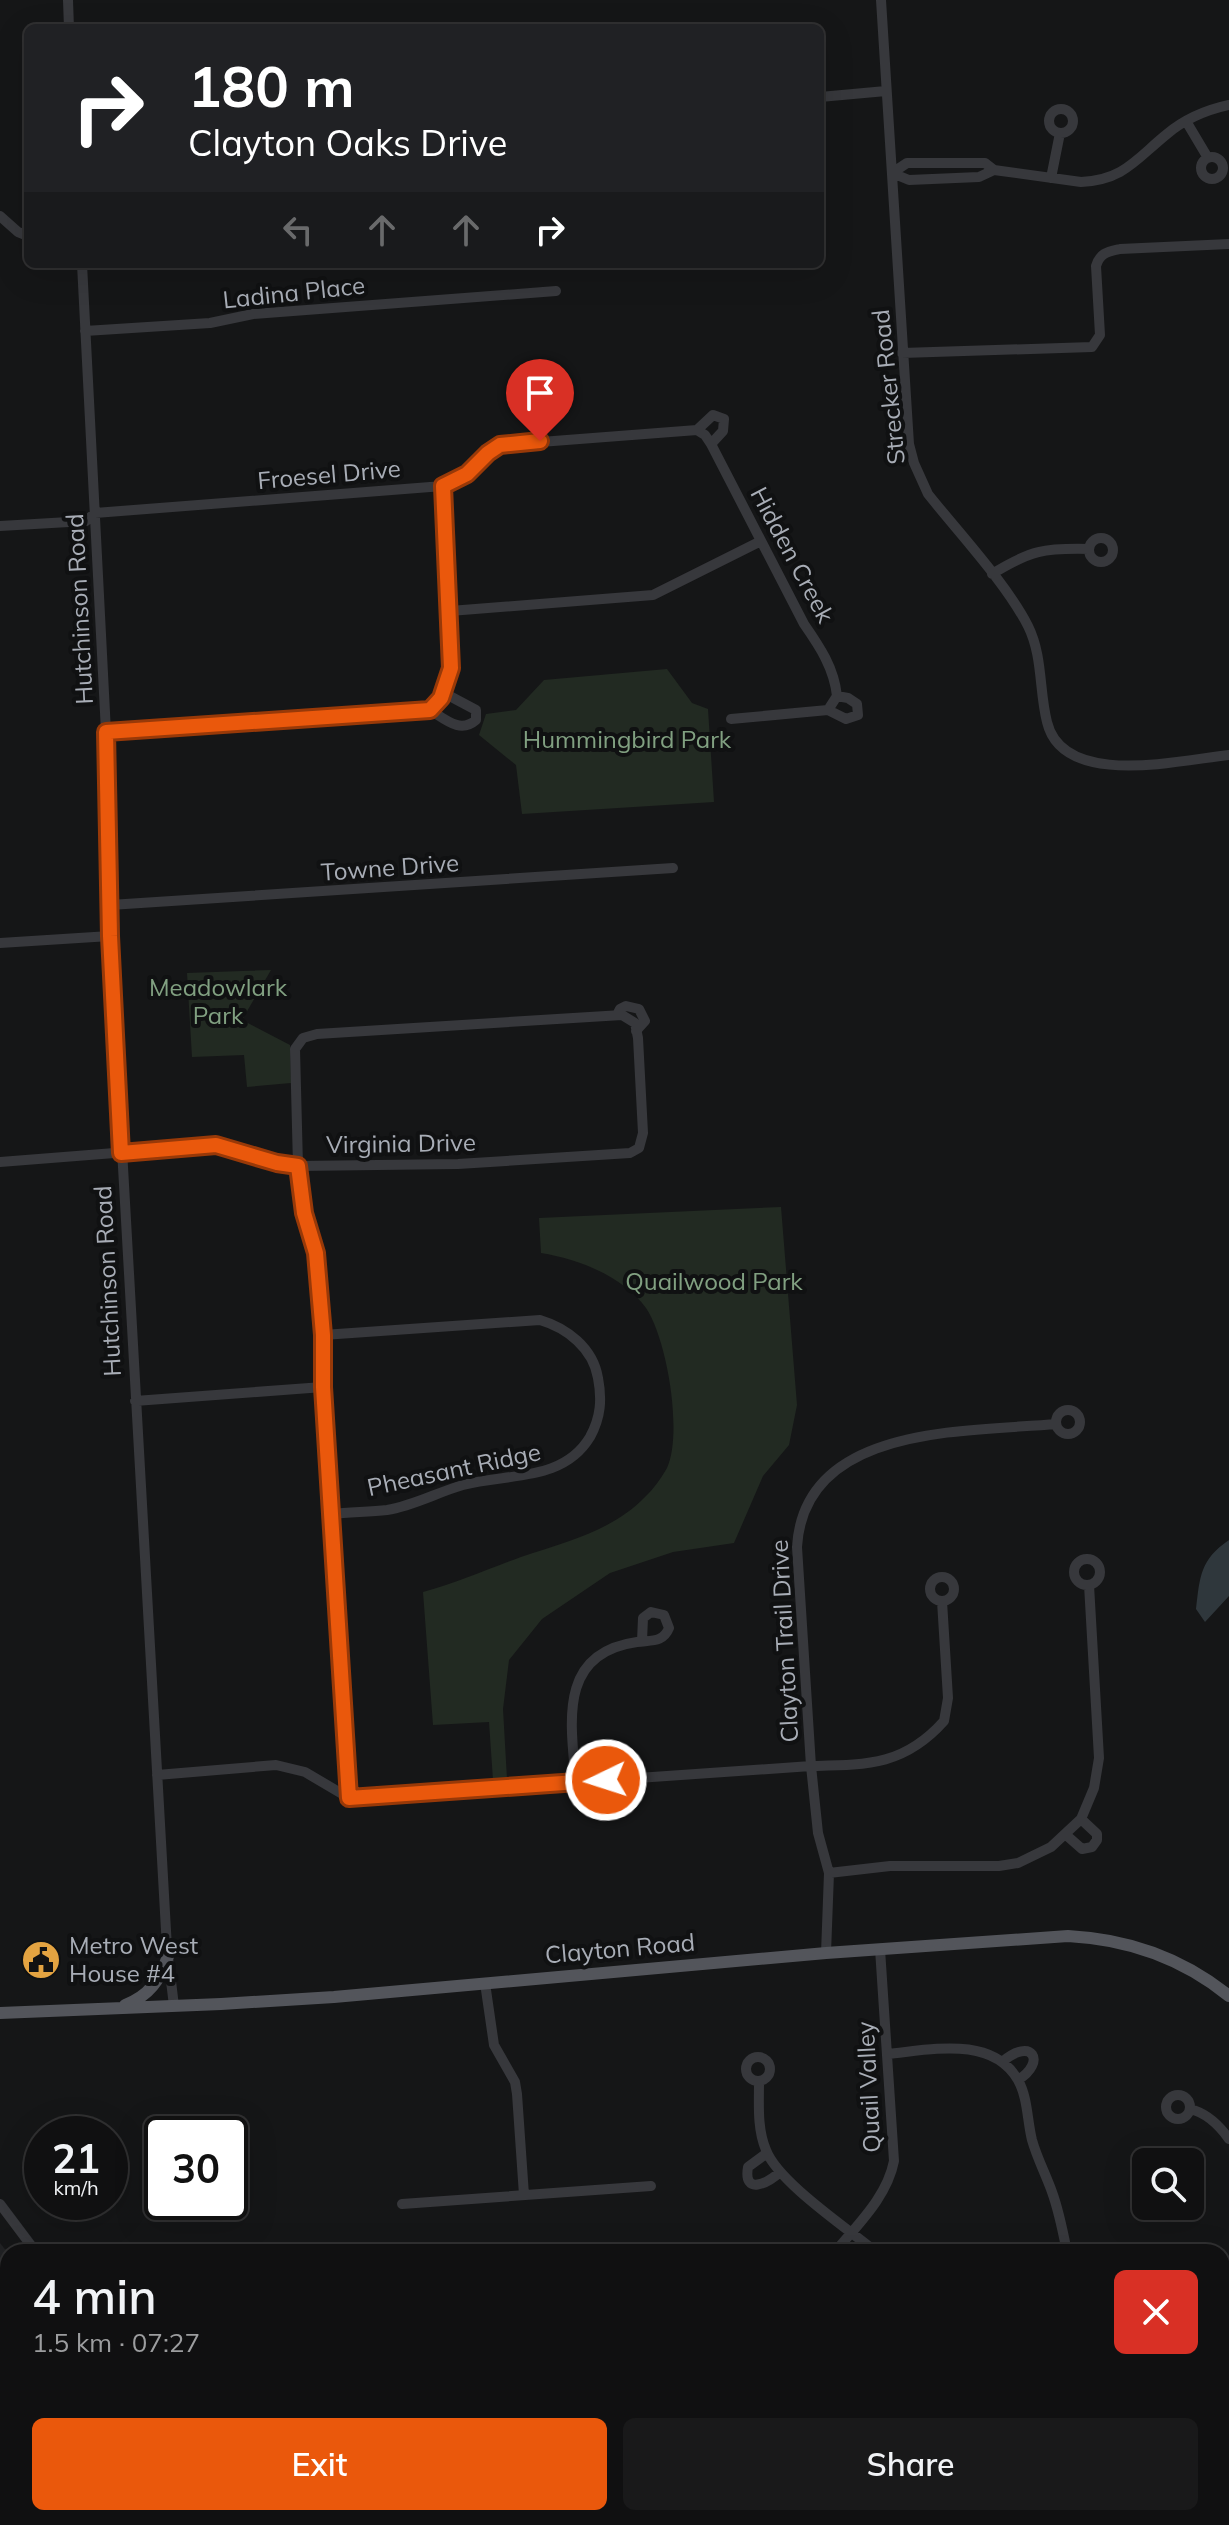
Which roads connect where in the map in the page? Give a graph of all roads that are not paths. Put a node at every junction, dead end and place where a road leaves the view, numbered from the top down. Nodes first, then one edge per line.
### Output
1 (68, 0) edge
2 (881, 0) edge
3 (69, 24) edge
4 (886, 91) junction
5 (824, 97) edge
6 (1229, 105) edge
7 (1186, 121) junction
8 (1060, 133) dead end
9 (1208, 158) dead end
10 (892, 173) junction
11 (1051, 178) junction
12 (0, 216) edge
13 (24, 234) edge
14 (1229, 244) edge
15 (82, 268) edge
16 (556, 291) dead end
17 (85, 331) junction
18 (902, 353) junction
19 (697, 430) junction
20 (711, 444) junction
21 (443, 486) junction
22 (95, 513) junction
23 (0, 526) edge
24 (761, 541) junction
25 (1089, 549) dead end
26 (992, 574) junction
27 (450, 611) junction
28 (442, 696) junction
29 (430, 710) junction
30 (731, 719) dead end
31 (106, 732) junction
32 (1229, 755) edge
33 (673, 868) dead end
34 (110, 905) junction
35 (110, 936) junction
36 (0, 943) edge
37 (121, 1153) junction
38 (0, 1162) edge
39 (298, 1166) junction
40 (323, 1335) junction
41 (323, 1387) junction
42 (135, 1401) junction
43 (1056, 1424) dead end
44 (332, 1514) junction
45 (1089, 1585) dead end
46 (942, 1601) dead end
47 (642, 1641) junction
48 (811, 1766) junction
49 (157, 1775) junction
50 (576, 1783) junction
51 (349, 1798) junction
52 (1081, 1819) junction
53 (1065, 1834) junction
54 (829, 1873) junction
55 (880, 1949) junction
56 (826, 1953) junction
57 (168, 1956) junction
58 (485, 1983) junction
59 (1229, 1996) edge
60 (174, 2006) junction
61 (117, 2009) junction
62 (0, 2013) edge
63 (887, 2054) junction
64 (1002, 2062) junction
65 (1018, 2080) junction
66 (759, 2082) dead end
67 (1190, 2109) dead end
68 (1229, 2139) edge
69 (767, 2153) junction
70 (780, 2172) junction
71 (651, 2186) dead end
72 (524, 2195) junction
73 (0, 2204) edge
74 (402, 2204) dead end
75 (851, 2232) junction
76 (30, 2244) edge
77 (841, 2244) edge
78 (866, 2244) edge
79 (1065, 2244) edge

1 - 3 street
2 - 4 street, Strecker Road
4 - 5 street
4 - 10 street, Strecker Road
6 - 7 street
7 - 9 street
7 - 11 street
8 - 11 street
10 - 11 street
10 - 18 street, Strecker Road
12 - 13 street
14 - 18 street
15 - 17 street, Hutchinson Road
16 - 17 street, Ladina Place
17 - 22 street, Hutchinson Road
18 - 26 street, Strecker Road
19 - 20 street, Hidden Creek
19 - 20 street, Froesel Drive
19 - 21 street, Froesel Drive
20 - 24 street, Hidden Creek
21 - 22 street, Froesel Drive
21 - 27 street
22 - 23 street, Froesel Drive
22 - 31 street, Hutchinson Road
24 - 27 street
24 - 30 street, Hidden Creek
25 - 26 street
26 - 32 street, Strecker Road
27 - 28 street
28 - 29 street
28 - 29 street
29 - 31 street
31 - 34 street, Hutchinson Road
33 - 34 street, Towne Drive
34 - 35 street, Hutchinson Road
35 - 36 street
35 - 37 street, Hutchinson Road
37 - 38 street, Virginia Drive
37 - 39 street, Virginia Drive
37 - 42 street, Hutchinson Road
39 - 39 street, Virginia Drive
39 - 40 street
40 - 41 street
40 - 44 street, Pheasant Ridge
41 - 42 street
41 - 44 street
42 - 49 street, Hutchinson Road
43 - 48 street, Clayton Trail Drive
44 - 51 street
45 - 52 street
46 - 48 street
47 - 47 street
47 - 50 street
48 - 50 street
48 - 54 street, Clayton Trail Drive
49 - 51 street
49 - 57 street, Hutchinson Road
50 - 51 street
52 - 53 street
52 - 53 street
53 - 54 street
54 - 56 street, Clayton Trail Drive
55 - 56 main road, Clayton Road
55 - 59 main road, Clayton Road
55 - 63 street, Quail Valley
56 - 58 main road, Clayton Road
57 - 60 street, Hutchinson Road
57 - 61 main road
58 - 60 main road, Clayton Road
58 - 72 street
60 - 61 main road, Clayton Road
61 - 62 main road, Clayton Road
63 - 64 street
63 - 75 street, Quail Valley
64 - 65 street
64 - 65 street
65 - 79 street
66 - 69 street
67 - 68 street
69 - 70 street
69 - 70 street
70 - 75 street
71 - 72 street
72 - 74 street
73 - 76 street
75 - 77 street, Quail Valley
75 - 78 street

